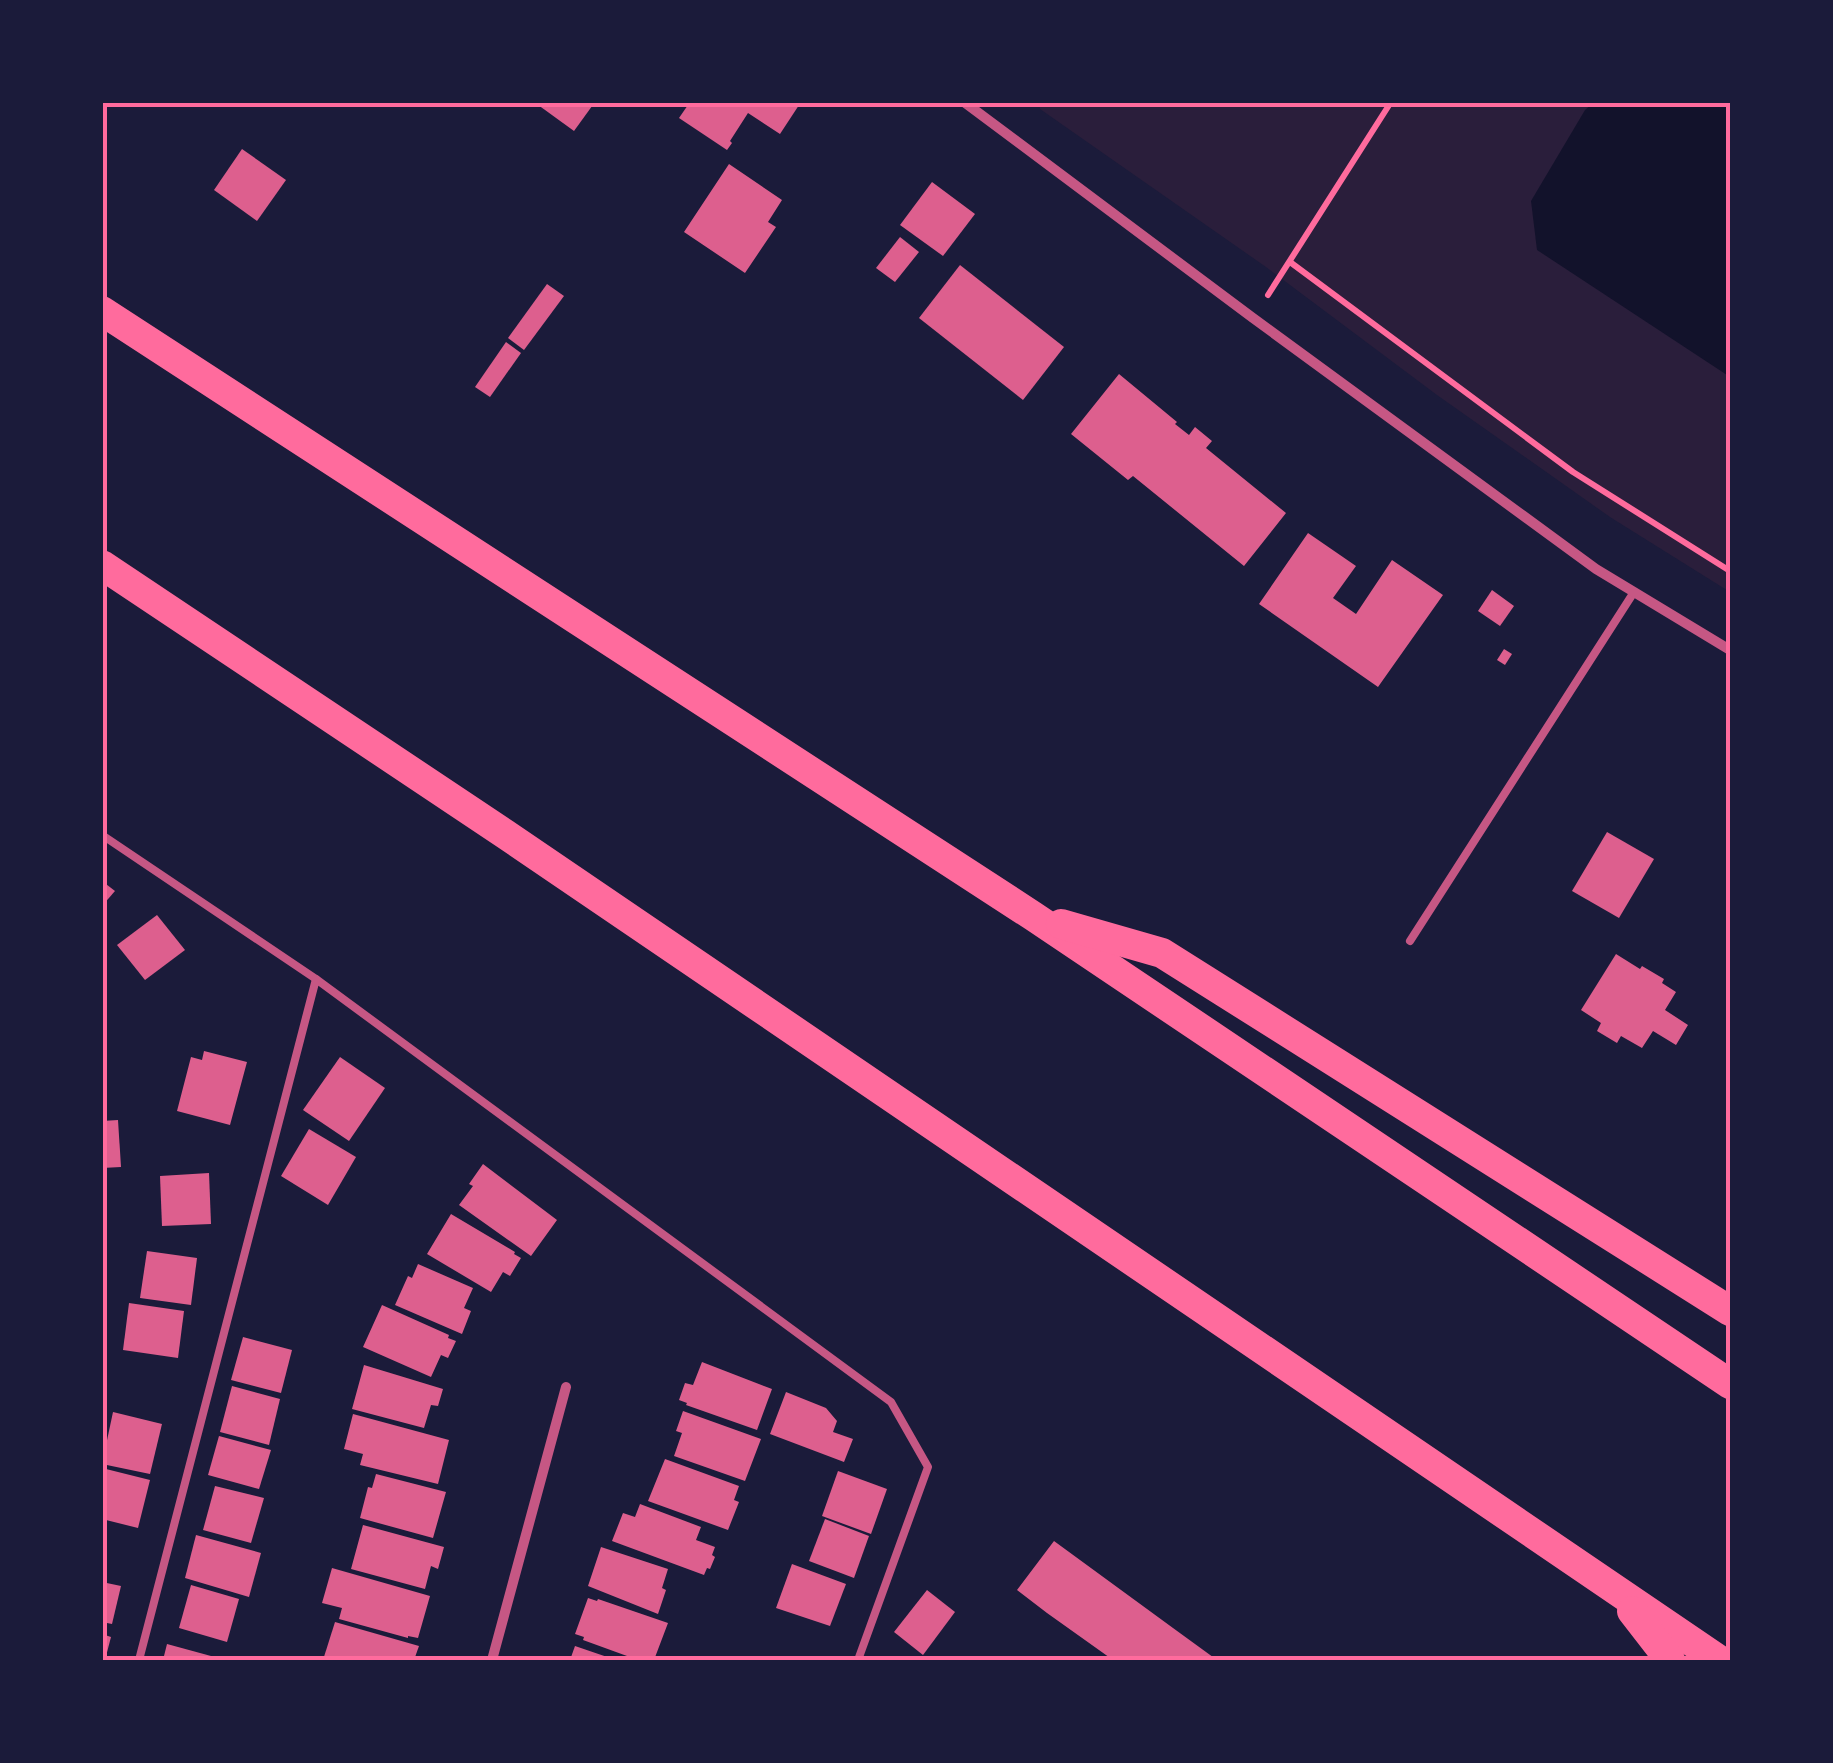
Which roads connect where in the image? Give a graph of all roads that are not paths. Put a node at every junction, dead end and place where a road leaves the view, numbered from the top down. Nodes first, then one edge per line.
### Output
1 (964, 102) edge
2 (102, 311) edge
3 (102, 565) edge
4 (1634, 592) junction
5 (1730, 650) edge
6 (102, 834) edge
7 (1033, 916) junction
8 (1410, 941) dead end
9 (316, 979) junction
10 (1730, 1311) edge
11 (1730, 1384) edge
12 (566, 1387) dead end
13 (1618, 1592) junction
14 (139, 1660) edge
15 (492, 1660) edge
16 (858, 1660) edge
17 (1670, 1660) edge
18 (1720, 1660) edge

1 - 4 street
2 - 7 highway
3 - 13 highway
4 - 5 street
4 - 8 lane
6 - 9 lane
7 - 10 highway
7 - 11 highway
9 - 14 lane
9 - 16 lane
12 - 15 street
13 - 17 highway
13 - 18 highway

